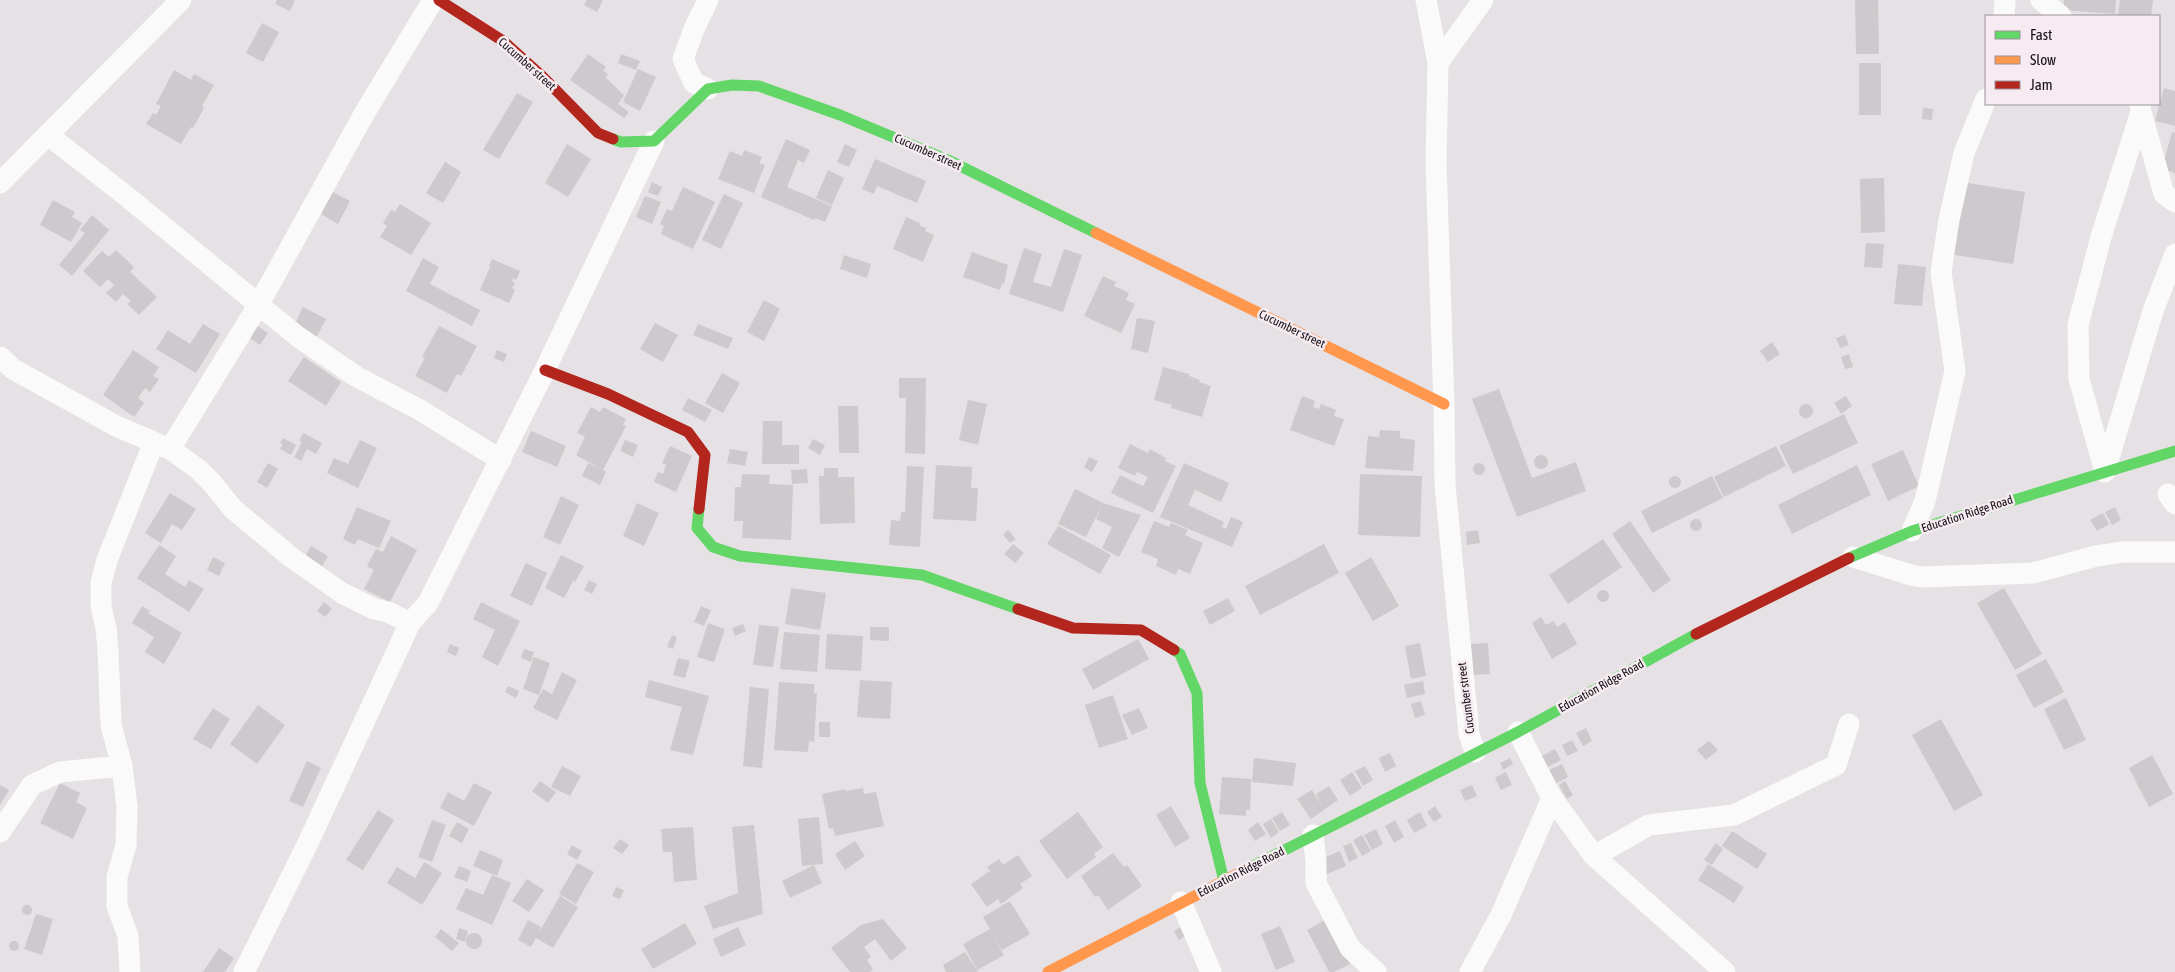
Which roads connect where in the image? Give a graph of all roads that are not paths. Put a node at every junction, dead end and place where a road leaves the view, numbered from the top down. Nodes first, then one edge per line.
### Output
1 (181, 0) edge
2 (433, 0) edge
3 (439, 0) edge
4 (708, 0) edge
5 (1426, 0) edge
6 (1483, 0) edge
7 (2005, 0) edge
8 (2041, 0) edge
9 (2004, 15) edge
10 (2060, 15) edge
11 (1438, 63) junction
12 (708, 89) junction
13 (1985, 101) edge
14 (2141, 108) edge
15 (48, 135) junction
16 (654, 140) junction
17 (0, 183) edge
18 (2175, 202) edge
19 (2175, 254) edge
20 (259, 304) junction
21 (0, 357) edge
22 (545, 370) junction
23 (1444, 404) junction
24 (162, 446) junction
25 (2175, 451) edge
26 (501, 460) junction
27 (2105, 472) junction
28 (1912, 531) junction
29 (2175, 552) edge
30 (1853, 557) junction
31 (410, 622) junction
32 (1849, 724) dead end
33 (1518, 732) junction
34 (1475, 752) junction
35 (122, 766) junction
36 (1552, 798) junction
37 (0, 832) edge
38 (1313, 835) junction
39 (1594, 856) junction
40 (1224, 881) junction
41 (1181, 902) junction
42 (130, 972) edge
43 (244, 972) edge
44 (1048, 972) edge
45 (1212, 972) edge
46 (1376, 972) edge
47 (1470, 972) edge
48 (1725, 972) edge

1 - 15 street
2 - 20 street
3 - 16 street, Cucumber street
4 - 12 street
5 - 11 street, Cucumber street
6 - 11 street
7 - 9 street
8 - 10 street
11 - 23 street, Cucumber street
12 - 16 street
12 - 23 street, Cucumber street
13 - 28 street
14 - 18 street
14 - 27 street
15 - 17 street
15 - 20 street
16 - 22 street
19 - 27 street
20 - 24 street
20 - 26 street
21 - 24 street
22 - 26 street
22 - 40 street
23 - 34 street, Cucumber street
24 - 31 street
24 - 35 street
25 - 27 street, Education Ridge Road
26 - 31 street
27 - 28 street, Education Ridge Road
28 - 30 street, Education Ridge Road
29 - 30 street
30 - 33 street, Education Ridge Road
31 - 43 street
32 - 39 street
33 - 34 street, Education Ridge Road
33 - 36 street
34 - 38 street, Education Ridge Road
35 - 37 street
35 - 42 street
36 - 39 street
36 - 47 street
38 - 40 street, Education Ridge Road
38 - 46 street
39 - 48 street
40 - 41 street, Education Ridge Road
41 - 44 street, Education Ridge Road
41 - 45 street

